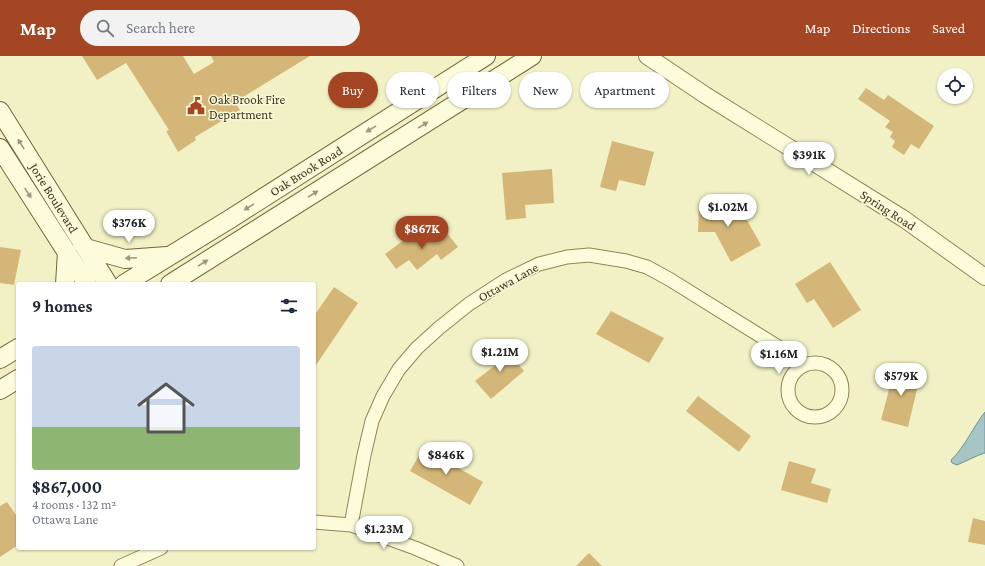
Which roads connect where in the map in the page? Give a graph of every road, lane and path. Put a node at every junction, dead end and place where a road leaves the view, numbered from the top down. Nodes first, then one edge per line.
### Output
1 (486, 56) edge
2 (532, 56) edge
3 (648, 56) edge
4 (0, 111) edge
5 (0, 148) edge
6 (86, 248) junction
7 (67, 252) junction
8 (170, 256) junction
9 (985, 277) edge
10 (65, 282) edge
11 (86, 282) edge
12 (107, 282) edge
13 (127, 282) edge
14 (173, 282) edge
15 (16, 349) edge
16 (0, 359) edge
17 (801, 367) junction
18 (16, 380) edge
19 (0, 390) edge
20 (316, 522) edge
21 (350, 525) junction
22 (157, 550) edge
23 (121, 566) edge
24 (456, 566) edge

1 -> 8 main road, Oak Brook Road
14 -> 2 main road, Oak Brook Road
3 - 9 street, Spring Road
6 -> 4 main road, Jorie Boulevard
5 -> 7 main road, Jorie Boulevard
8 -> 6 main road
6 - 12 main road, Jorie Boulevard
7 - 10 main road
7 - 11 main road, Jorie Boulevard
8 - 13 main road, Oak Brook Road
15 - 16 main road
17 - 17 street
17 - 21 street, Ottawa Lane
18 - 19 main road
20 - 21 street
21 - 24 street
22 - 23 street

